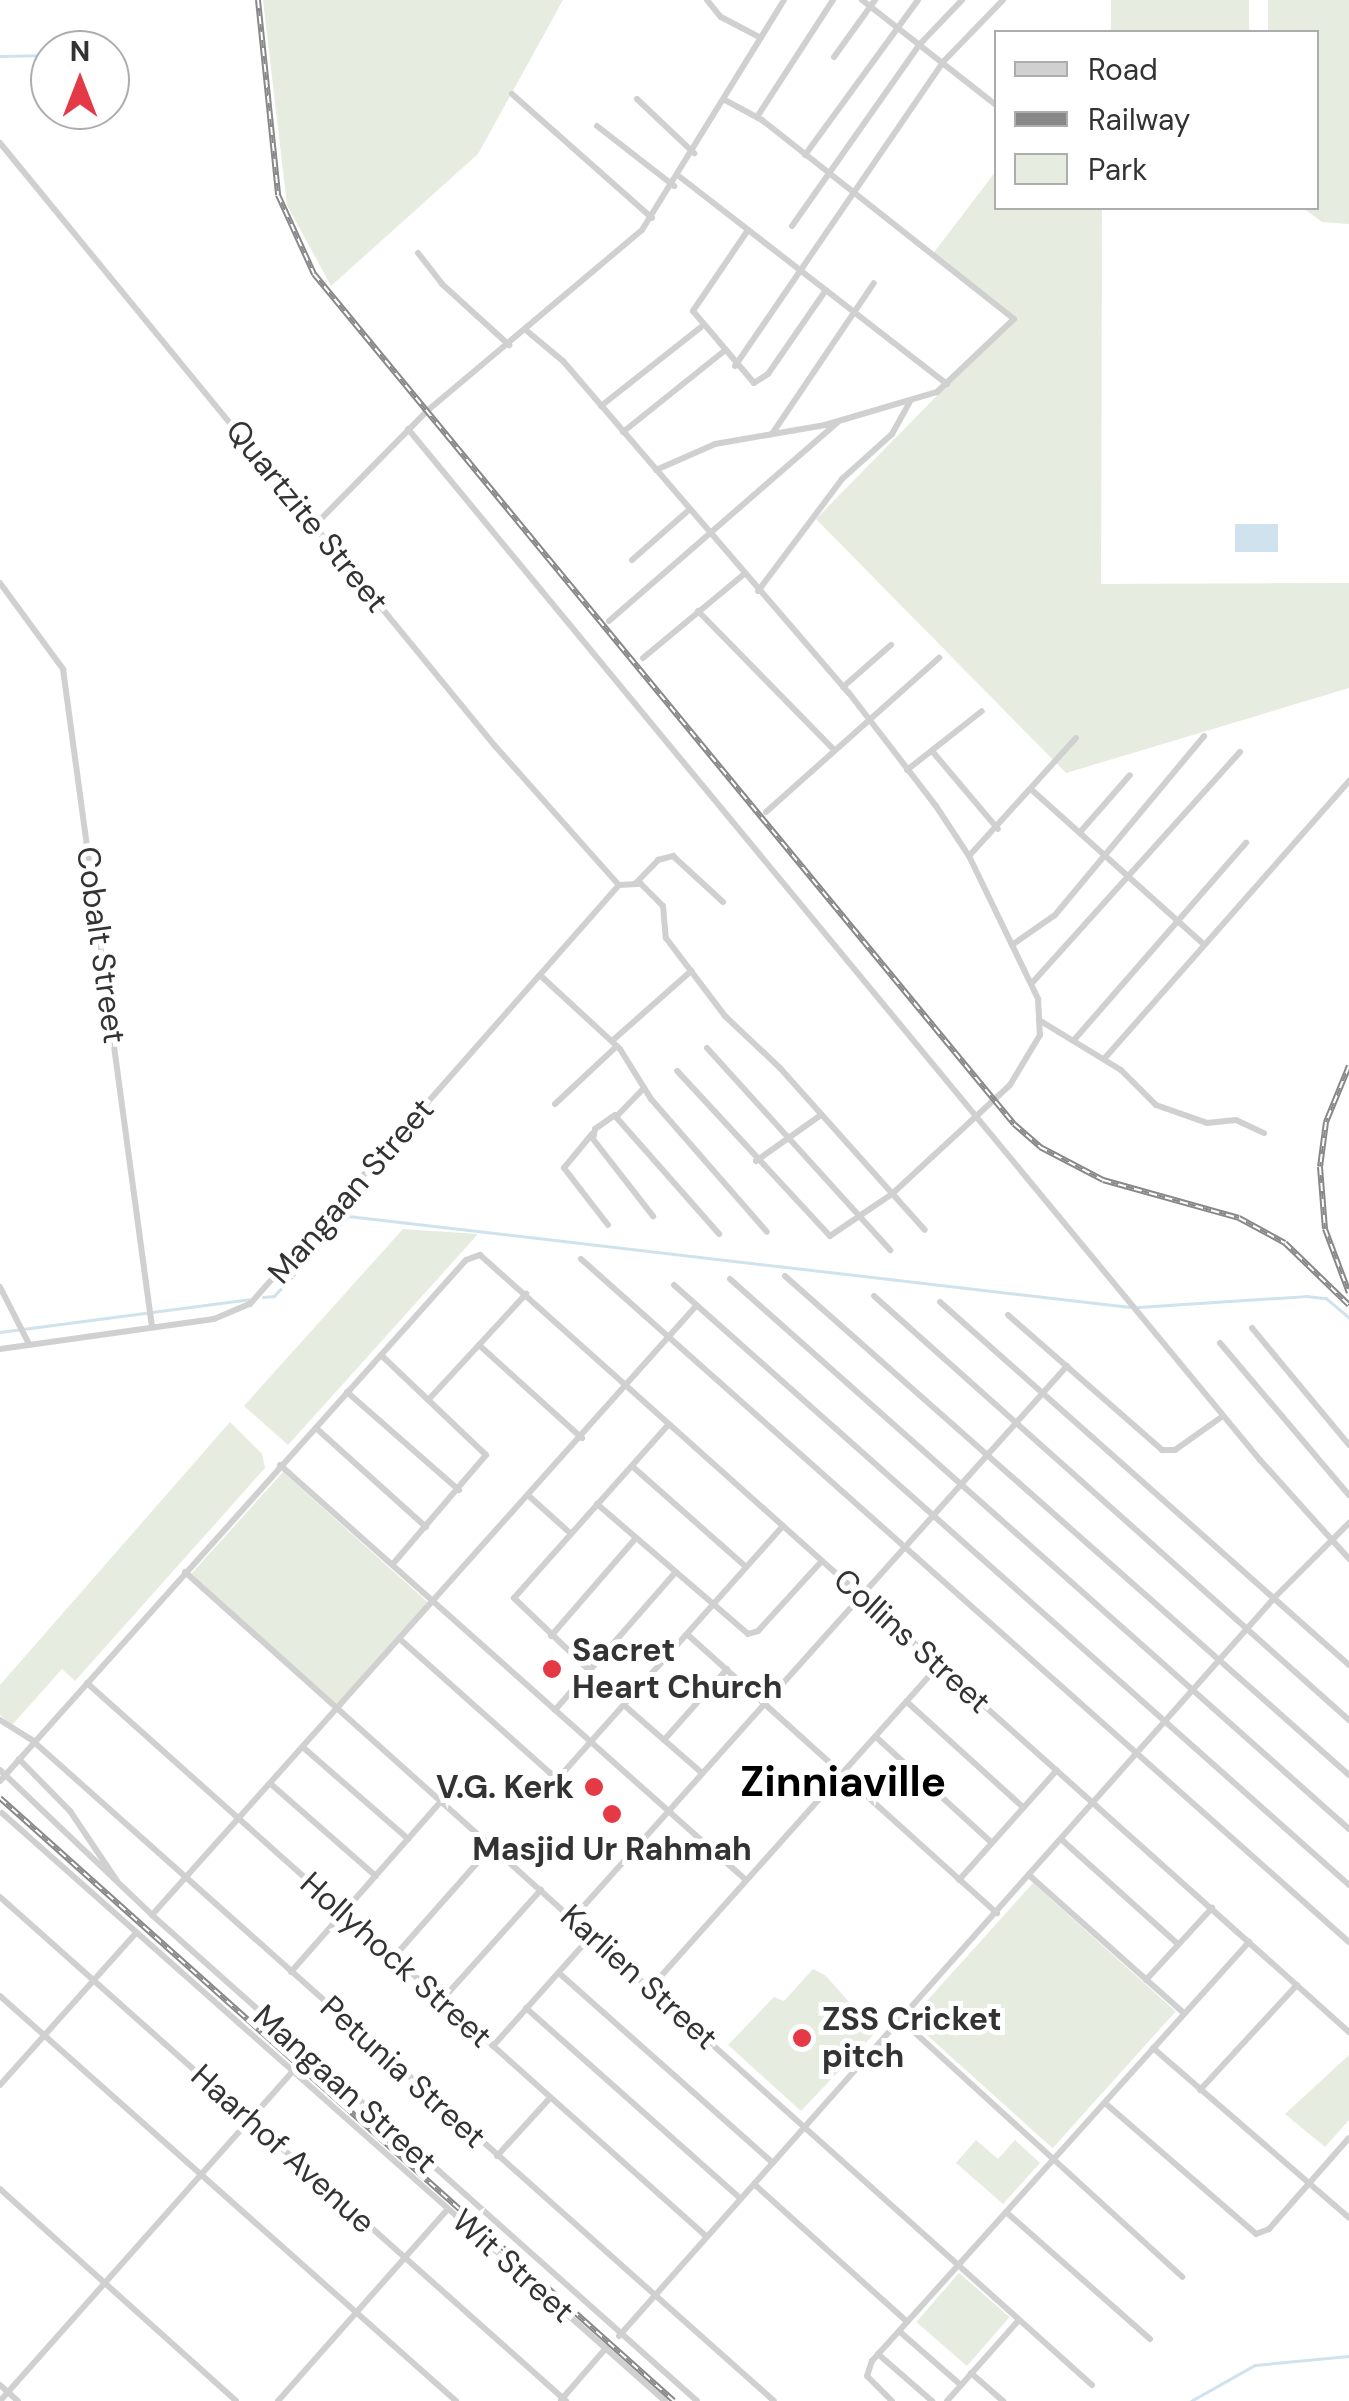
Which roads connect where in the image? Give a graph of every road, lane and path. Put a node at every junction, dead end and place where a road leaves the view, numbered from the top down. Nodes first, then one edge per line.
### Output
1 (706, 0) edge
2 (784, 0) edge
3 (834, 0) edge
4 (862, 0) edge
5 (918, 0) edge
6 (962, 0) edge
7 (1003, 0) edge
8 (873, 3) edge
9 (894, 24) junction
10 (761, 38) junction
11 (920, 44) junction
12 (834, 57) dead end
13 (943, 62) junction
14 (512, 94) dead end
15 (637, 98) dead end
16 (724, 100) junction
17 (994, 102) edge
18 (757, 118) junction
19 (598, 126) dead end
20 (0, 143) edge
21 (694, 153) junction
22 (805, 155) junction
23 (830, 174) junction
24 (679, 177) junction
25 (674, 186) junction
26 (854, 194) junction
27 (652, 218) junction
28 (792, 226) dead end
29 (748, 230) junction
30 (418, 252) dead end
31 (803, 270) junction
32 (874, 283) dead end
33 (826, 290) junction
34 (854, 310) junction
35 (700, 327) junction
36 (527, 330) junction
37 (509, 345) junction
38 (723, 352) junction
39 (735, 366) junction
40 (947, 384) junction
41 (910, 402) junction
42 (601, 406) junction
43 (839, 421) junction
44 (408, 429) junction
45 (622, 432) junction
46 (772, 436) junction
47 (656, 470) junction
48 (689, 510) junction
49 (315, 525) junction
50 (710, 536) junction
51 (632, 560) dead end
52 (743, 575) junction
53 (0, 584) edge
54 (758, 591) junction
55 (698, 611) junction
56 (609, 621) dead end
57 (892, 645) dead end
58 (643, 658) dead end
59 (939, 658) dead end
60 (843, 686) junction
61 (982, 711) dead end
62 (868, 719) junction
63 (1204, 736) dead end
64 (1076, 738) dead end
65 (834, 749) junction
66 (932, 750) junction
67 (1240, 752) dead end
68 (908, 770) junction
69 (1130, 775) dead end
70 (1349, 781) edge
71 (1033, 791) junction
72 (766, 812) dead end
73 (998, 829) junction
74 (1081, 831) junction
75 (1246, 843) dead end
76 (1107, 854) junction
77 (968, 856) junction
78 (1130, 874) junction
79 (636, 883) junction
80 (619, 885) junction
81 (723, 902) dead end
82 (1179, 918) junction
83 (1201, 942) junction
84 (1012, 945) junction
85 (691, 971) junction
86 (542, 977) junction
87 (1032, 984) junction
88 (1039, 1020) junction
89 (1074, 1040) junction
90 (615, 1044) junction
91 (707, 1048) dead end
92 (1104, 1059) junction
93 (677, 1071) dead end
94 (644, 1085) junction
95 (555, 1104) dead end
96 (616, 1114) junction
97 (821, 1115) junction
98 (976, 1117) junction
99 (1264, 1133) dead end
100 (592, 1134) junction
101 (790, 1140) junction
102 (756, 1161) junction
103 (892, 1194) junction
104 (653, 1216) dead end
105 (859, 1218) junction
106 (608, 1225) dead end
107 (925, 1230) dead end
108 (767, 1232) dead end
109 (719, 1234) dead end
110 (890, 1250) dead end
111 (580, 1259) dead end
112 (785, 1276) dead end
113 (730, 1279) dead end
114 (674, 1285) dead end
115 (0, 1288) edge
116 (526, 1294) junction
117 (874, 1296) dead end
118 (940, 1302) dead end
119 (696, 1306) junction
120 (1008, 1316) dead end
121 (152, 1327) junction
122 (1252, 1328) dead end
123 (669, 1340) junction
124 (1220, 1342) dead end
125 (29, 1344) junction
126 (479, 1346) junction
127 (0, 1349) edge
128 (381, 1355) junction
129 (1067, 1366) junction
130 (628, 1387) junction
131 (347, 1392) junction
132 (1043, 1394) junction
133 (430, 1398) junction
134 (1224, 1416) junction
135 (669, 1424) junction
136 (1014, 1425) junction
137 (316, 1428) junction
138 (582, 1438) junction
139 (1349, 1445) edge
140 (988, 1454) junction
141 (280, 1465) junction
142 (632, 1466) junction
143 (962, 1487) junction
144 (460, 1490) junction
145 (1349, 1495) edge
146 (530, 1497) junction
147 (597, 1504) junction
148 (935, 1516) junction
149 (1349, 1523) edge
150 (783, 1526) junction
151 (426, 1527) junction
152 (570, 1533) junction
153 (635, 1539) junction
154 (1331, 1540) junction
155 (906, 1548) junction
156 (1349, 1559) edge
157 (822, 1560) junction
158 (393, 1564) junction
159 (746, 1567) junction
160 (185, 1572) junction
161 (674, 1574) junction
162 (861, 1597) junction
163 (1275, 1597) junction
164 (436, 1604) junction
165 (712, 1607) junction
166 (1248, 1630) junction
167 (688, 1635) junction
168 (551, 1636) junction
169 (402, 1640) junction
170 (1220, 1660) junction
171 (1349, 1665) edge
172 (939, 1666) junction
173 (727, 1669) junction
174 (589, 1670) junction
175 (87, 1682) junction
176 (1193, 1689) junction
177 (764, 1702) junction
178 (908, 1702) junction
179 (625, 1706) junction
180 (338, 1710) junction
181 (555, 1710) junction
182 (0, 1720) edge
183 (1349, 1720) edge
184 (1166, 1721) junction
185 (876, 1737) junction
186 (664, 1740) junction
187 (33, 1741) junction
188 (591, 1742) junction
189 (305, 1749) junction
190 (1138, 1754) junction
191 (19, 1758) junction
192 (1057, 1770) junction
193 (702, 1773) junction
194 (842, 1774) junction
195 (1349, 1775) edge
196 (1, 1776) edge
197 (272, 1785) junction
198 (442, 1802) junction
199 (1095, 1803) junction
200 (1022, 1807) junction
201 (668, 1811) junction
202 (2, 1813) edge
203 (240, 1820) junction
204 (1349, 1829) edge
205 (408, 1839) junction
206 (1062, 1840) junction
207 (992, 1842) junction
208 (491, 1846) junction
209 (376, 1876) junction
210 (1030, 1876) junction
211 (187, 1879) junction
212 (746, 1880) junction
213 (960, 1880) junction
214 (118, 1883) junction
215 (1349, 1885) edge
216 (542, 1890) junction
217 (0, 1897) edge
218 (1212, 1908) junction
219 (997, 1913) junction
220 (342, 1914) junction
221 (152, 1915) junction
222 (573, 1918) junction
223 (138, 1932) junction
224 (592, 1935) junction
225 (1249, 1942) junction
226 (1349, 1942) edge
227 (1178, 1944) junction
228 (392, 1959) junction
229 (292, 1972) junction
230 (559, 1973) junction
231 (94, 1980) junction
232 (1146, 1980) junction
233 (1297, 1985) junction
234 (652, 1986) junction
235 (0, 1996) edge
236 (440, 2002) junction
237 (526, 2008) junction
238 (1184, 2013) junction
239 (901, 2020) junction
240 (1349, 2032) edge
241 (44, 2036) junction
242 (493, 2046) junction
243 (1153, 2048) junction
244 (292, 2071) junction
245 (0, 2085) edge
246 (1200, 2090) junction
247 (549, 2099) junction
248 (1105, 2103) junction
249 (249, 2119) junction
250 (805, 2127) junction
251 (1349, 2138) edge
252 (497, 2156) junction
253 (1055, 2160) junction
254 (773, 2163) junction
255 (200, 2174) junction
256 (754, 2184) junction
257 (1308, 2184) junction
258 (0, 2190) edge
259 (740, 2198) junction
260 (448, 2208) junction
261 (1006, 2212) junction
262 (1349, 2218) edge
263 (706, 2236) junction
264 (403, 2256) junction
265 (958, 2266) junction
266 (1182, 2277) dead end
267 (103, 2281) junction
268 (653, 2294) junction
269 (355, 2311) junction
270 (1019, 2320) junction
271 (907, 2322) junction
272 (899, 2331) junction
273 (619, 2336) junction
274 (1150, 2339) dead end
275 (606, 2348) junction
276 (878, 2354) junction
277 (971, 2373) junction
278 (0, 2385) edge
279 (961, 2385) junction
280 (1092, 2385) dead end
281 (8, 2392) junction
282 (563, 2400) edge
283 (0, 2401) edge
284 (18, 2401) edge
285 (236, 2401) edge
286 (278, 2401) edge
287 (456, 2401) edge
288 (664, 2401) edge
289 (697, 2401) edge
290 (774, 2401) edge
291 (892, 2401) edge
292 (932, 2401) edge
293 (946, 2401) edge
294 (1003, 2401) edge

1 - 10 street
2 - 10 street
3 - 18 street
4 - 8 street
5 - 9 street
6 - 11 street
7 - 13 street
8 - 9 street
8 - 12 street
9 - 11 street
9 - 22 street
10 - 16 street
11 - 13 street
11 - 23 street
13 - 17 street
13 - 26 street
14 - 27 street
15 - 21 street
16 - 18 street
16 - 21 street
18 - 22 street
19 - 25 street
20 - 49 street, Quartzite Street
21 - 24 street
22 - 23 street
23 - 26 street
23 - 28 street
24 - 25 street
24 - 29 street
25 - 27 street
26 - 31 street
26 - 40 street
27 - 36 street
29 - 31 street
29 - 35 street
30 - 37 street
31 - 33 street
31 - 39 street
32 - 34 street
33 - 34 street
33 - 39 street
34 - 40 street
34 - 46 street
35 - 38 street
35 - 42 street
36 - 37 street
36 - 42 street
37 - 44 street
38 - 39 street
38 - 45 street
40 - 41 street
41 - 43 street
41 - 54 street
42 - 45 street
43 - 46 street
43 - 50 street
44 - 49 street
44 - 98 street
45 - 47 street
46 - 47 street
47 - 48 street
48 - 50 street
48 - 51 street
49 - 80 street, Quartzite Street
50 - 52 street
50 - 56 street
52 - 54 street
52 - 55 street
53 - 121 street, Cobalt Street
54 - 60 street
55 - 58 street
55 - 65 street
57 - 60 street
59 - 62 street
60 - 62 street
61 - 66 street
62 - 65 street
62 - 68 street
63 - 76 street
64 - 71 street
65 - 72 street
66 - 68 street
66 - 73 street
67 - 78 street
68 - 77 street
69 - 74 street
70 - 83 street
71 - 73 street
71 - 74 street
73 - 77 street
74 - 76 street
75 - 82 street
76 - 78 street
76 - 84 street
77 - 84 street
78 - 82 street
78 - 87 street
79 - 80 street
79 - 81 street
79 - 85 street
80 - 86 street, Mangaan Street
82 - 83 street
82 - 89 street
83 - 92 street
84 - 87 street
85 - 90 street
85 - 97 street
86 - 90 street
86 - 121 street, Mangaan Street
87 - 88 street
88 - 89 street
88 - 98 street
89 - 92 street
90 - 94 street
90 - 95 street
91 - 101 street
92 - 99 street
93 - 102 street
94 - 96 street
94 - 108 street
96 - 100 street
96 - 109 street
97 - 101 street
97 - 103 street
98 - 103 street
98 - 134 street
100 - 104 street
100 - 106 street
101 - 102 street
101 - 105 street
102 - 105 street
103 - 105 street
103 - 107 street
105 - 110 street
111 - 123 street
112 - 140 street
113 - 143 street
114 - 119 street
115 - 125 street
116 - 126 street
116 - 128 street, Collins Street
116 - 130 street, Collins Street
117 - 136 street
118 - 132 street
119 - 123 street
119 - 148 street
120 - 129 street
121 - 125 street, Mangaan Street
122 - 139 street
123 - 130 street
123 - 155 street
124 - 145 street
125 - 127 street, Mangaan Street
126 - 133 street
126 - 138 street
128 - 131 street
128 - 133 street
129 - 132 street
129 - 134 street
130 - 135 street, Collins Street
130 - 138 street
131 - 137 street
131 - 144 street
132 - 136 street
132 - 163 street
133 - 144 street
134 - 154 street
135 - 142 street
135 - 150 street, Collins Street
136 - 140 street
136 - 166 street
137 - 141 street
137 - 151 street
138 - 146 street
140 - 143 street
140 - 170 street
141 - 158 street
141 - 160 street
142 - 147 street
142 - 159 street
143 - 148 street
143 - 176 street
144 - 151 street
146 - 152 street
146 - 164 street
147 - 152 street
147 - 153 street
148 - 155 street
148 - 184 street
149 - 154 street
150 - 157 street, Collins Street
150 - 159 street
151 - 158 street
152 - 168 street
153 - 161 street
153 - 168 street
154 - 156 street
154 - 163 street
155 - 162 street
155 - 190 street
157 - 162 street, Collins Street
157 - 165 street
158 - 164 street
159 - 165 street
160 - 175 street
160 - 180 street, Karlien Street
161 - 165 street
161 - 174 street
162 - 172 street, Collins Street
162 - 177 street
163 - 166 street
163 - 171 street
164 - 169 street
164 - 181 street
165 - 167 street
166 - 170 street
166 - 183 street
167 - 173 street
167 - 179 street
168 - 174 street
169 - 180 street
169 - 188 street
170 - 176 street
170 - 195 street
172 - 178 street
172 - 192 street, Collins Street
173 - 177 street
173 - 186 street
174 - 181 street
175 - 187 street
175 - 203 street, Hollyhock Street
176 - 184 street
176 - 204 street
177 - 193 street
177 - 194 street
178 - 185 street
178 - 200 street
179 - 186 street
179 - 188 street
180 - 189 street
180 - 198 street, Karlien Street
181 - 188 street
182 - 187 street, Petunia Street
184 - 190 street
184 - 215 street
185 - 194 street
185 - 207 street
186 - 193 street
187 - 191 street
187 - 211 street, Petunia Street
188 - 201 street
189 - 197 street
189 - 205 street
190 - 199 street
190 - 226 street
191 - 196 street
191 - 214 street
192 - 199 street, Collins Street
192 - 200 street
193 - 201 street
194 - 212 street
194 - 213 street
196 - 214 street, Mangaan Street
197 - 203 street
197 - 209 street
198 - 205 street
198 - 208 street, Karlien Street
199 - 206 street
199 - 218 street, Collins Street
200 - 207 street
201 - 212 street
201 - 222 street
202 - 223 street, Wit Street
203 - 211 street
203 - 220 street, Hollyhock Street
205 - 209 street
206 - 210 street
206 - 227 street
207 - 213 street
208 - 216 street, Karlien Street
208 - 228 street
209 - 220 street
210 - 219 street
210 - 232 street
211 - 221 street
211 - 229 street, Petunia Street
212 - 234 street
213 - 219 street
214 - 221 street, Mangaan Street
216 - 222 street, Karlien Street
216 - 236 street
217 - 231 street, Haarhof Avenue
218 - 225 street, Collins Street
218 - 227 street
219 - 239 street
220 - 228 street, Hollyhock Street
220 - 229 street
221 - 273 street, Mangaan Street
222 - 224 street, Karlien Street
223 - 231 street
223 - 244 street, Wit Street
224 - 230 street
224 - 234 street, Karlien Street
225 - 233 street, Collins Street
225 - 238 street
227 - 232 street
228 - 236 street, Hollyhock Street
229 - 252 street, Petunia Street
230 - 237 street
230 - 254 street
231 - 241 street
231 - 249 street, Haarhof Avenue
232 - 238 street
233 - 240 street, Collins Street
233 - 246 street
234 - 250 street, Karlien Street
235 - 241 street
236 - 242 street, Hollyhock Street
237 - 242 street
237 - 259 street
238 - 243 street
239 - 250 street
239 - 253 street
241 - 245 street
241 - 255 street
242 - 247 street, Hollyhock Street
243 - 246 street
243 - 248 street
244 - 249 street
244 - 260 street, Wit Street
246 - 257 street
247 - 252 street
247 - 263 street, Hollyhock Street
248 - 253 street
248 - 257 street
249 - 255 street
249 - 264 street, Haarhof Avenue
250 - 254 street
250 - 265 street, Karlien Street
251 - 257 street
252 - 268 street, Petunia Street
253 - 261 street
253 - 266 street
254 - 256 street
255 - 267 street
255 - 269 street
256 - 259 street
256 - 271 street
257 - 262 street
258 - 267 street
259 - 263 street
260 - 264 street
260 - 275 street, Wit Street
261 - 265 street
261 - 274 street
263 - 268 street
264 - 269 street
264 - 282 street, Haarhof Avenue
265 - 270 street, Karlien Street
265 - 271 street
267 - 281 street
267 - 285 street
268 - 273 street
268 - 290 street, Petunia Street
269 - 286 street
269 - 287 street
270 - 277 street
270 - 280 street, Karlien Street
271 - 272 street
272 - 276 street
272 - 279 street
273 - 289 street, Mangaan Street
275 - 282 street
275 - 288 street, Wit Street
276 - 291 street
276 - 292 street
277 - 279 street
277 - 294 street
278 - 281 street
279 - 293 street
281 - 283 street
281 - 284 street

